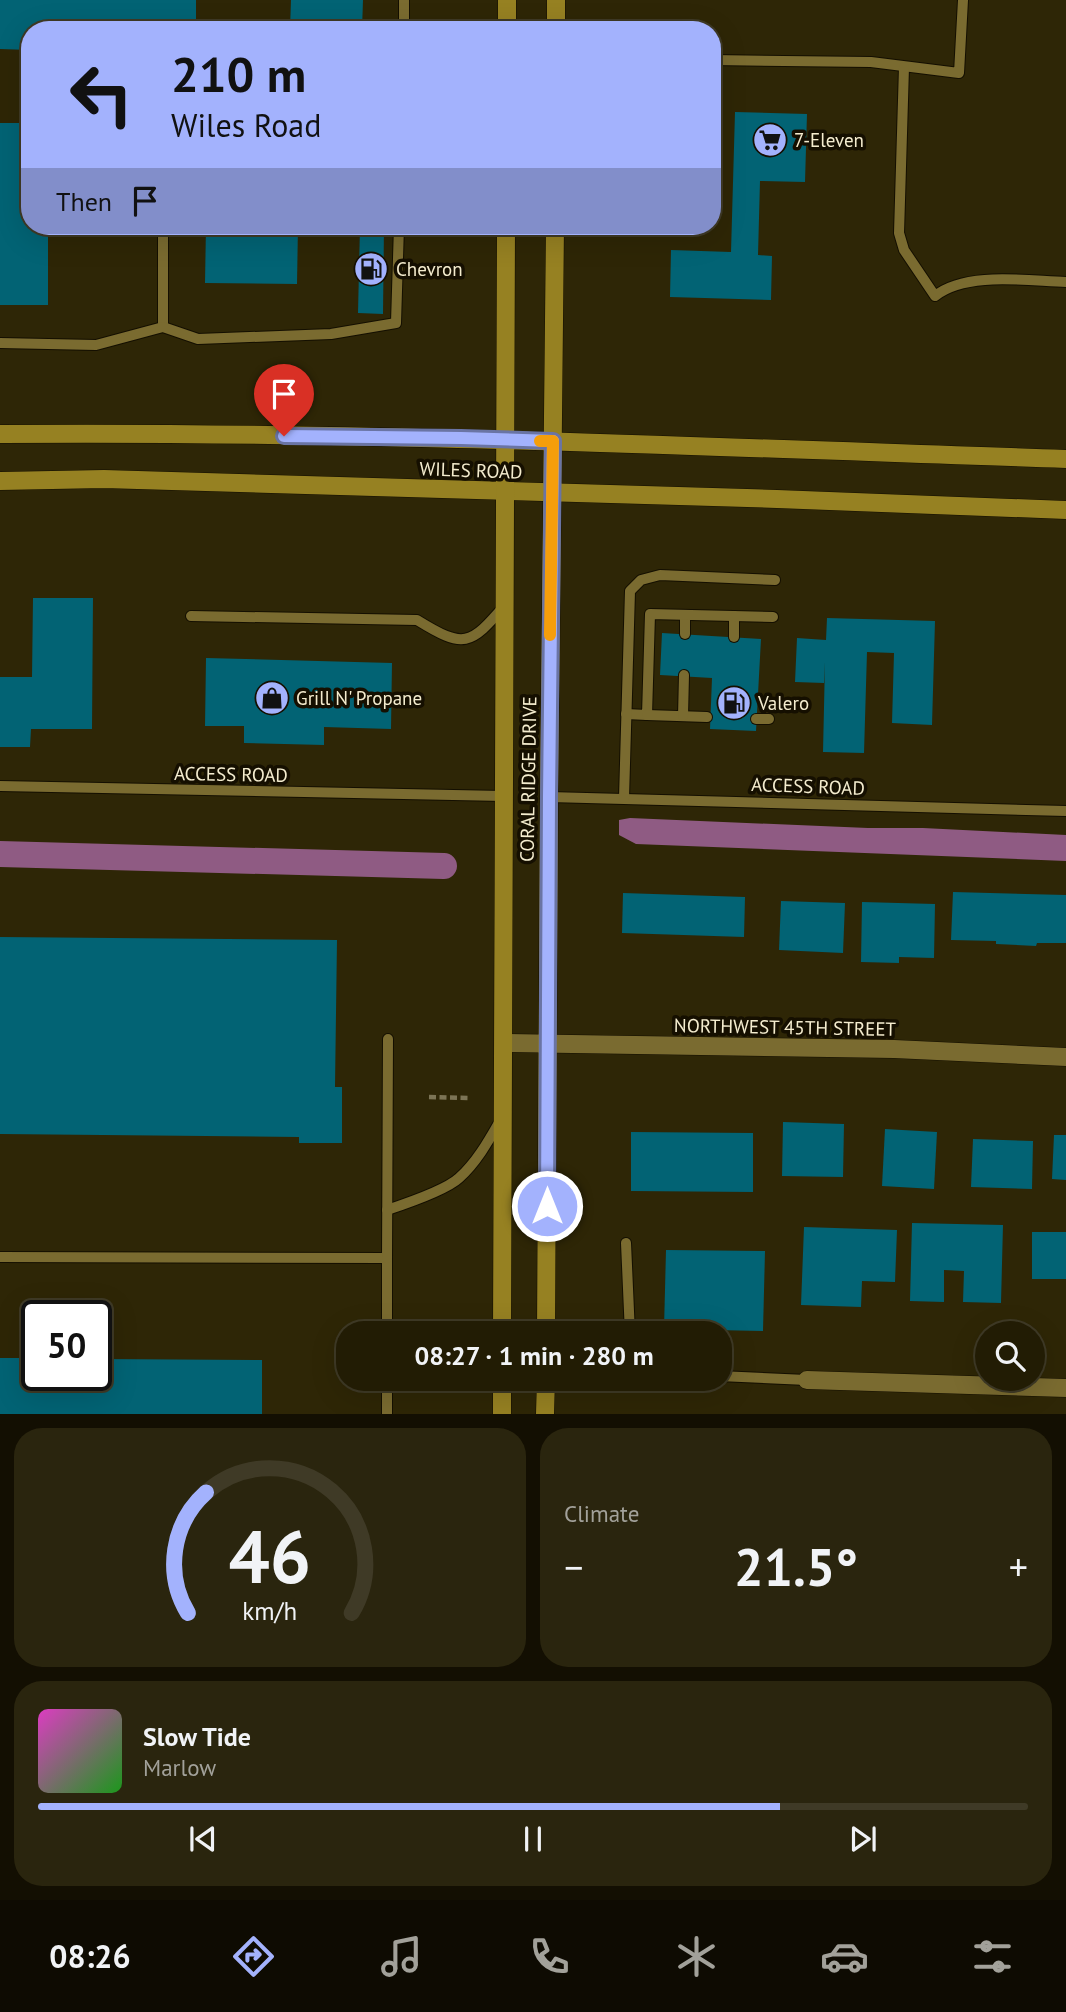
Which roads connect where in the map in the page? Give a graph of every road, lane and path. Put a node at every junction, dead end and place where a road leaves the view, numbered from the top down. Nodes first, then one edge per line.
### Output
1 (404, 0) edge
2 (507, 0) edge
3 (555, 0) edge
4 (963, 0) edge
5 (404, 21) edge
6 (507, 21) edge
7 (556, 21) edge
8 (721, 60) edge
9 (904, 67) junction
10 (163, 235) edge
11 (399, 235) edge
12 (506, 235) edge
13 (555, 235) edge
14 (1066, 282) edge
15 (163, 327) junction
16 (0, 343) edge
17 (0, 434) edge
18 (505, 440) junction
19 (553, 441) junction
20 (1066, 459) edge
21 (0, 481) edge
22 (505, 492) junction
23 (552, 494) junction
24 (1066, 510) edge
25 (775, 580) dead end
26 (505, 605) junction
27 (685, 615) junction
28 (191, 616) dead end
29 (734, 616) junction
30 (773, 617) dead end
31 (685, 634) dead end
32 (734, 636) dead end
33 (684, 675) dead end
34 (626, 715) junction
35 (647, 715) junction
36 (682, 716) junction
37 (707, 717) dead end
38 (756, 719) dead end
39 (769, 719) dead end
40 (0, 786) edge
41 (503, 796) junction
42 (549, 797) junction
43 (624, 798) junction
44 (1066, 811) edge
45 (388, 1039) dead end
46 (504, 1043) junction
47 (548, 1043) junction
48 (1066, 1057) edge
49 (429, 1097) dead end
50 (470, 1098) dead end
51 (504, 1113) junction
52 (387, 1210) junction
53 (626, 1243) dead end
54 (0, 1257) edge
55 (387, 1258) junction
56 (387, 1321) edge
57 (502, 1321) edge
58 (546, 1321) edge
59 (629, 1321) edge
60 (732, 1377) edge
61 (807, 1380) joint
62 (1066, 1388) edge
63 (387, 1391) edge
64 (502, 1391) edge
65 (546, 1391) edge
66 (387, 1413) edge
67 (502, 1413) edge
68 (545, 1413) edge

1 - 5 lane
2 - 6 main road
3 - 7 main road
4 - 9 lane
8 - 9 lane
9 - 14 lane
10 - 15 lane
11 - 15 lane
12 - 18 main road, CORAL RIDGE DRIVE
13 - 19 main road, CORAL RIDGE DRIVE
15 - 16 lane
17 - 18 main road, WILES ROAD
18 - 19 main road, WILES ROAD
18 - 22 main road, CORAL RIDGE DRIVE
19 - 20 main road, WILES ROAD
19 - 23 main road, CORAL RIDGE DRIVE
21 - 22 main road, WILES ROAD
22 - 23 main road, WILES ROAD
22 - 26 main road, CORAL RIDGE DRIVE
23 - 24 main road, WILES ROAD
23 - 42 main road, CORAL RIDGE DRIVE
25 - 34 lane
26 - 28 lane
26 - 41 main road, CORAL RIDGE DRIVE
27 - 29 lane
27 - 31 lane
27 - 35 lane
29 - 30 lane
29 - 32 lane
33 - 36 lane
34 - 35 lane
34 - 43 lane
35 - 36 lane
36 - 37 lane
38 - 39 lane
40 - 41 lane, ACCESS ROAD
41 - 46 main road, CORAL RIDGE DRIVE
42 - 43 lane, ACCESS ROAD
42 - 47 main road, CORAL RIDGE DRIVE
43 - 44 lane, ACCESS ROAD
45 - 52 lane
46 - 47 street, NORTHWEST 45TH STREET
46 - 51 main road, CORAL RIDGE DRIVE
47 - 48 street, NORTHWEST 45TH STREET
47 - 58 main road, CORAL RIDGE DRIVE
49 - 50 path
51 - 52 lane
51 - 57 main road, CORAL RIDGE DRIVE
52 - 55 lane
53 - 59 lane
54 - 55 lane
55 - 56 lane
60 - 61 lane
61 - 62 street
63 - 66 lane
64 - 67 main road
65 - 68 main road

